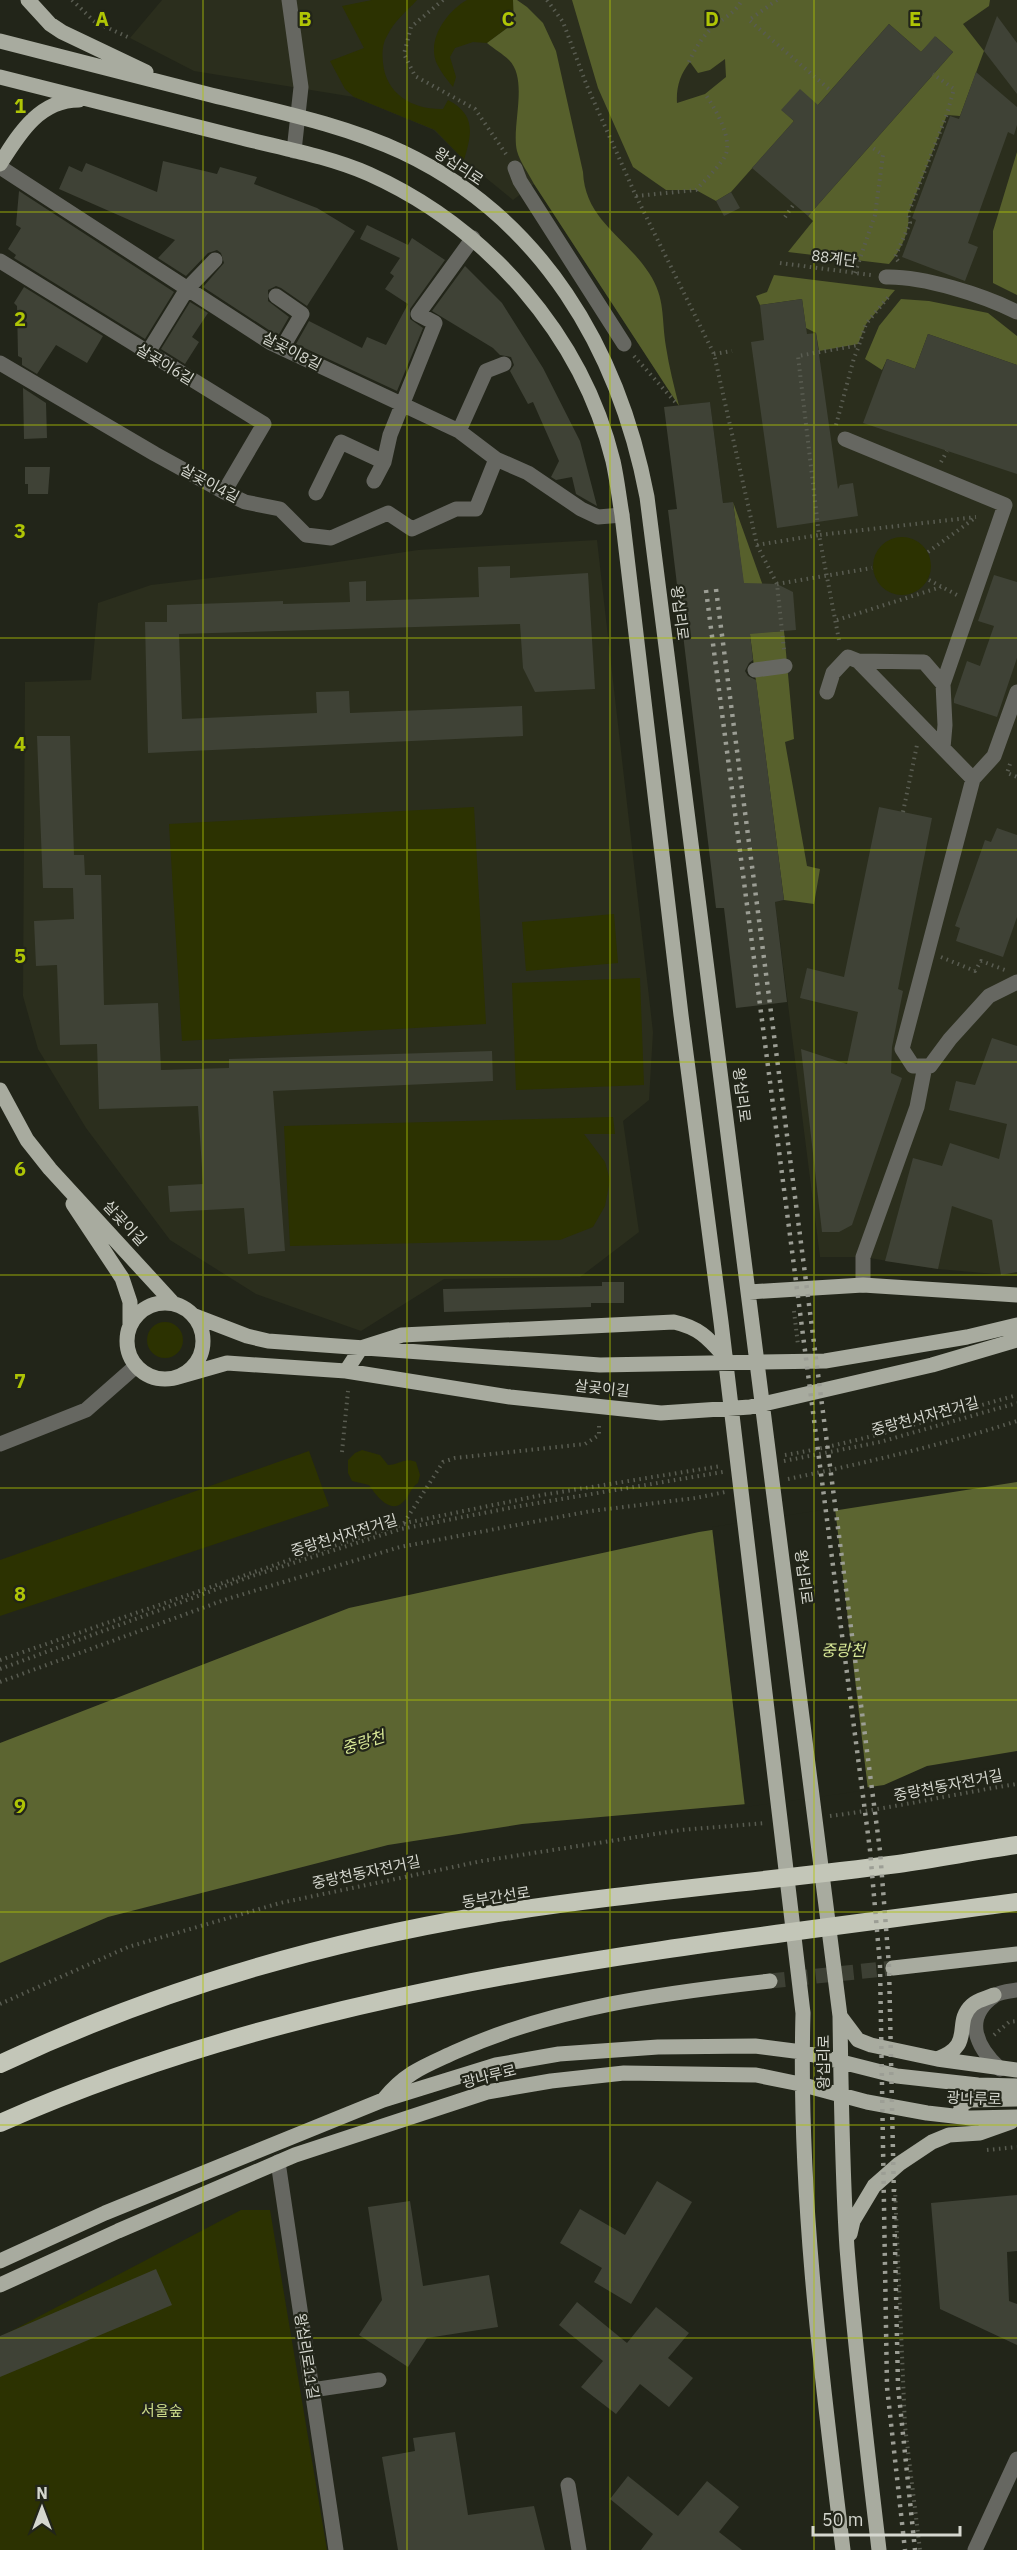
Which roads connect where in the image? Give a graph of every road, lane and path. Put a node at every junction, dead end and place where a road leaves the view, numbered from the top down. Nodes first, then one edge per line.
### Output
1 (28, 0) edge
2 (72, 0) edge
3 (289, 0) edge
4 (443, 0) edge
5 (547, 0) edge
6 (742, 0) edge
7 (777, 0) edge
8 (130, 38) dead end
9 (0, 41) edge
10 (689, 62) dead end
11 (933, 74) dead end
12 (0, 77) edge
13 (173, 85) junction
14 (830, 90) dead end
15 (705, 94) dead end
16 (92, 100) junction
17 (299, 117) junction
18 (870, 146) dead end
19 (294, 151) junction
20 (0, 166) edge
21 (515, 168) joint
22 (636, 196) junction
23 (794, 204) dead end
24 (785, 217) dead end
25 (472, 238) junction
26 (215, 260) dead end
27 (0, 261) edge
28 (780, 263) dead end
29 (855, 273) junction
30 (886, 277) joint
31 (907, 277) junction
32 (187, 289) junction
33 (276, 296) dead end
34 (1017, 312) edge
35 (624, 344) joint
36 (860, 345) junction
37 (282, 348) junction
38 (732, 351) dead end
39 (147, 354) junction
40 (714, 354) junction
41 (0, 363) edge
42 (504, 364) dead end
43 (402, 404) junction
44 (677, 404) dead end
45 (459, 431) junction
46 (845, 439) joint
47 (496, 459) junction
48 (384, 462) junction
49 (374, 481) dead end
50 (224, 492) junction
51 (316, 493) dead end
52 (622, 515) junction
53 (819, 535) junction
54 (757, 544) junction
55 (928, 552) dead end
56 (872, 568) dead end
57 (828, 577) junction
58 (929, 579) dead end
59 (777, 584) junction
60 (941, 587) junction
61 (949, 592) dead end
62 (837, 620) junction
63 (839, 640) dead end
64 (858, 661) junction
65 (785, 666) joint
66 (755, 670) dead end
67 (943, 684) junction
68 (827, 692) dead end
69 (1017, 692) edge
70 (921, 726) junction
71 (943, 748) junction
72 (1007, 773) dead end
73 (1017, 777) edge
74 (973, 779) junction
75 (903, 812) dead end
76 (927, 953) junction
77 (1012, 977) edge
78 (925, 1066) junction
79 (0, 1090) edge
80 (50, 1169) junction
81 (863, 1285) junction
82 (749, 1292) junction
83 (1017, 1295) edge
84 (173, 1303) junction
85 (794, 1311) dead end
86 (195, 1316) junction
87 (130, 1324) junction
88 (1017, 1325) edge
89 (1017, 1340) edge
90 (361, 1348) junction
91 (726, 1358) junction
92 (800, 1361) junction
93 (136, 1366) junction
94 (346, 1371) junction
95 (178, 1377) junction
96 (348, 1391) dead end
97 (1017, 1395) edge
98 (1017, 1403) edge
99 (600, 1405) junction
100 (1017, 1421) edge
101 (0, 1444) edge
102 (839, 1451) dead end
103 (342, 1452) dead end
104 (782, 1455) dead end
105 (726, 1465) dead end
106 (709, 1474) dead end
107 (777, 1481) dead end
108 (730, 1491) dead end
109 (404, 1523) junction
110 (401, 1529) junction
111 (0, 1660) edge
112 (0, 1669) edge
113 (0, 1682) edge
114 (1017, 1784) edge
115 (883, 1810) dead end
116 (753, 1825) dead end
117 (1017, 1845) edge
118 (1017, 1902) edge
119 (1017, 1954) edge
120 (893, 1968) tunnel mouth
121 (770, 1981) tunnel mouth
122 (1017, 1990) edge
123 (994, 1995) junction
124 (0, 2004) edge
125 (840, 2016) junction
126 (1017, 2021) edge
127 (984, 2051) junction
128 (802, 2052) junction
129 (937, 2059) junction
130 (841, 2062) junction
131 (0, 2064) edge
132 (1000, 2069) junction
133 (1017, 2070) edge
134 (800, 2084) junction
135 (1017, 2086) edge
136 (841, 2095) junction
137 (1017, 2099) edge
138 (383, 2100) junction
139 (960, 2117) junction
140 (1017, 2119) edge
141 (0, 2123) edge
142 (1017, 2147) edge
143 (976, 2151) dead end
144 (278, 2162) junction
145 (903, 2184) dead end
146 (847, 2246) junction
147 (0, 2261) edge
148 (0, 2285) edge
149 (379, 2380) dead end
150 (312, 2390) junction
151 (1017, 2459) edge
152 (568, 2485) dead end
153 (336, 2550) edge
154 (579, 2550) edge
155 (843, 2550) edge
156 (879, 2550) edge
157 (920, 2550) edge
158 (975, 2550) edge

1 - 13 main road
2 - 8 path
3 - 17 street
4 - 21 path
5 - 22 path
6 - 10 path
7 - 14 path
9 - 13 main road, 왕십리로
11 - 31 path
12 - 16 main road, 왕십리로
13 - 17 main road, 왕십리로
15 - 22 path
16 - 19 main road, 왕십리로
16 - 20 main road
17 - 19 street
17 - 82 main road, 왕십리로
18 - 29 path
19 - 25 main road, 왕십리로
20 - 32 street, 살곶이8길
21 - 35 street
22 - 40 path
23 - 24 path
25 - 43 street
25 - 52 main road, 왕십리로
26 - 32 street
27 - 39 street, 살곶이6길
28 - 29 path, 88계단
29 - 30 path, 88계단
30 - 31 street
31 - 34 street
31 - 36 path
32 - 37 street, 살곶이8길
32 - 39 street
33 - 37 street
35 - 44 path
36 - 46 path
36 - 53 path
37 - 43 street, 살곶이8길
38 - 40 path
39 - 50 street, 살곶이6길
40 - 54 path
41 - 50 street, 살곶이4길
42 - 45 street
43 - 45 street, 살곶이8길
43 - 48 street
45 - 47 street, 살곶이8길
46 - 67 street
47 - 50 street, 살곶이4길
47 - 52 street, 살곶이8길
48 - 49 street
48 - 51 street
52 - 91 main road, 왕십리로
53 - 54 path
53 - 55 path
53 - 57 path
54 - 59 path
56 - 57 path
57 - 59 path
57 - 62 path
58 - 60 path
59 - 65 path
60 - 61 path
60 - 62 path
62 - 63 path
64 - 67 street
64 - 68 street
64 - 70 street
65 - 66 street
67 - 71 street
69 - 74 street
70 - 71 street
70 - 75 path
71 - 74 street
72 - 73 path
74 - 76 street
76 - 77 path
76 - 78 street
77 - 78 street
78 - 81 street
79 - 80 main road, 살곶이길
80 - 84 main road, 살곶이길
80 - 87 main road, 살곶이길
81 - 82 main road
81 - 83 main road
82 - 125 main road, 왕십리로
84 - 86 main road
84 - 87 main road
85 - 92 path
86 - 90 main road, 살곶이길
86 - 95 main road
87 - 93 main road
88 - 92 main road, 살곶이길
89 - 99 main road, 살곶이길
90 - 91 main road
90 - 92 main road, 살곶이길
90 - 94 main road
91 - 128 main road, 왕십리로
93 - 95 main road
93 - 101 street
94 - 95 main road, 살곶이길
94 - 99 main road, 살곶이길
96 - 103 path
97 - 104 path
98 - 102 path, 중랑천서자전거길
99 - 109 path
100 - 107 path
105 - 109 path
106 - 110 path, 중랑천서자전거길
108 - 113 path
109 - 110 path
109 - 111 path
110 - 112 path, 중랑천서자전거길
114 - 115 path, 중랑천동자전거길
116 - 124 path, 중랑천동자전거길
117 - 131 highway, 동부간선로
118 - 141 highway
119 - 120 main road
121 - 138 main road
122 - 123 street
123 - 127 street
123 - 129 main road
125 - 129 main road
125 - 130 main road, 왕십리로
126 - 127 path
127 - 132 street
128 - 130 main road, 광나루로
128 - 134 main road, 왕십리로
128 - 138 main road, 광나루로
129 - 132 main road
130 - 135 main road, 광나루로
130 - 136 main road, 왕십리로
132 - 133 main road
134 - 136 main road, 광나루로
134 - 144 main road, 광나루로
134 - 155 main road, 왕십리로
136 - 139 main road, 광나루로
136 - 146 main road, 왕십리로
137 - 139 main road
138 - 147 main road, 광나루로
139 - 140 main road, 광나루로
140 - 146 main road
142 - 143 path
144 - 148 main road, 광나루로
144 - 150 street, 왕십리로11길
145 - 157 path
146 - 156 main road, 왕십리로
149 - 150 street
150 - 153 street, 왕십리로11길
151 - 158 street
152 - 154 street

